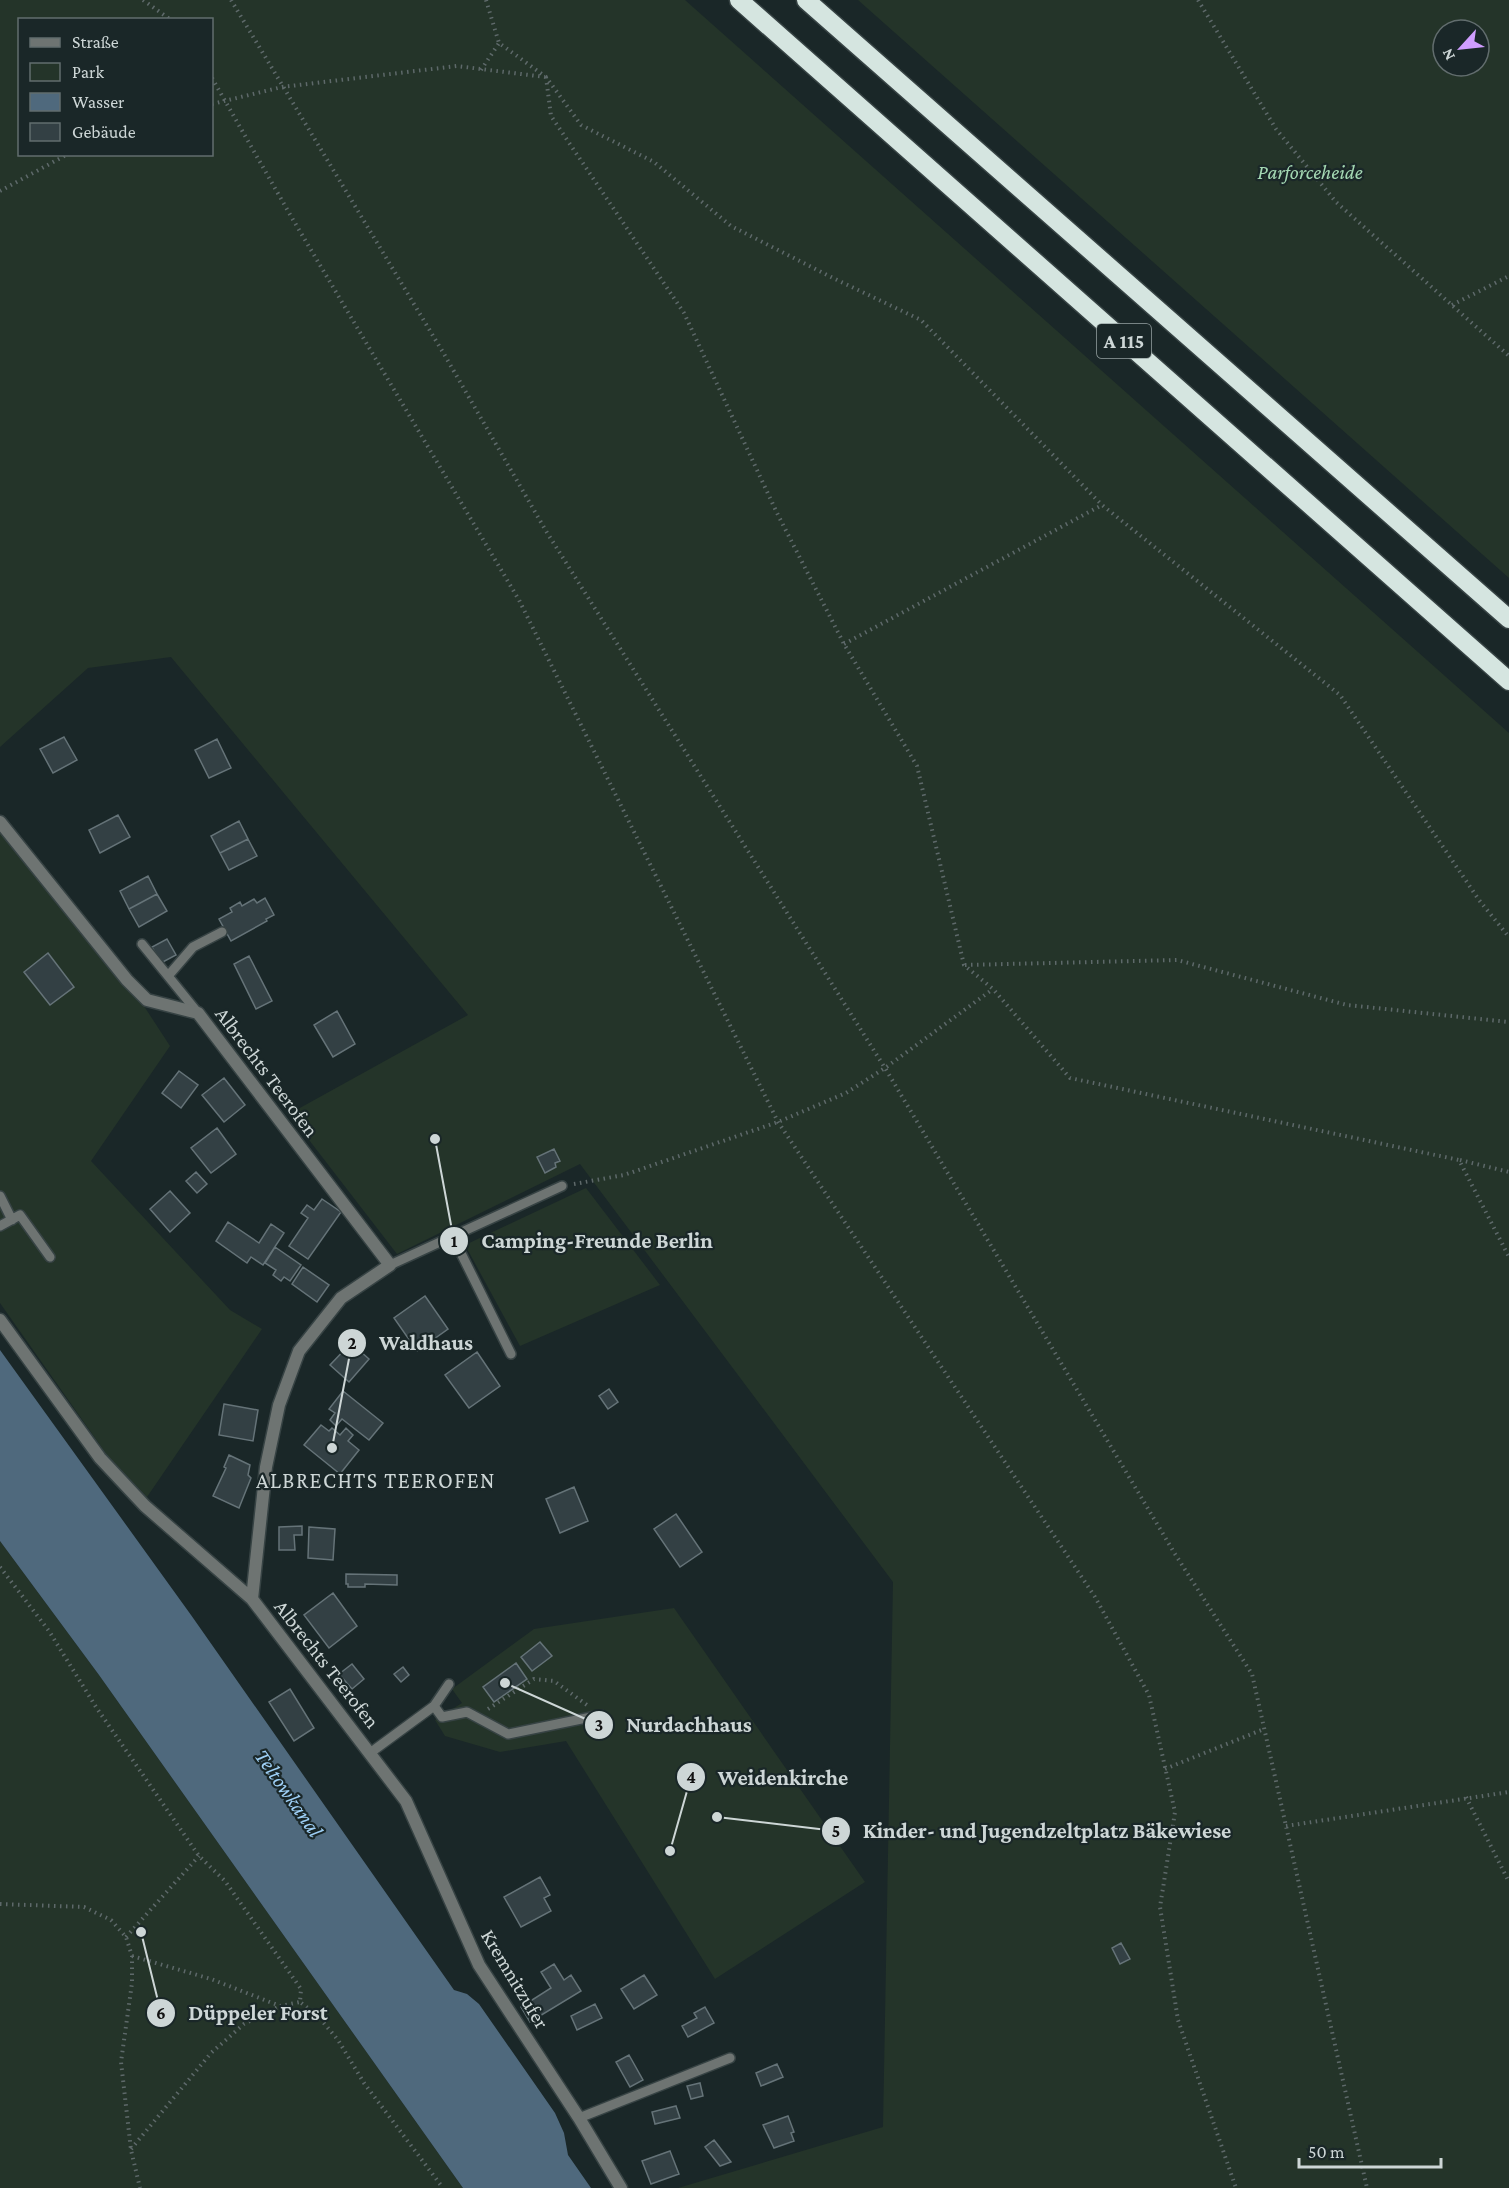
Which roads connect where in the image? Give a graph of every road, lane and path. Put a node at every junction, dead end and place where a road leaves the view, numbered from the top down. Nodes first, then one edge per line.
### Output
1 (142, 0) edge
2 (231, 0) edge
3 (486, 0) edge
4 (739, 0) edge
5 (806, 0) edge
6 (1198, 0) edge
7 (168, 18) edge
8 (499, 44) junction
9 (482, 70) junction
10 (546, 77) junction
11 (213, 80) edge
12 (282, 87) junction
13 (224, 101) junction
14 (213, 104) edge
15 (64, 156) edge
16 (0, 191) edge
17 (1509, 276) edge
18 (1452, 305) junction
19 (1509, 356) edge
20 (1102, 505) junction
21 (1509, 619) edge
22 (844, 644) junction
23 (1509, 681) edge
24 (0, 822) edge
25 (222, 932) dead end
26 (1509, 937) edge
27 (142, 944) dead end
28 (964, 965) junction
29 (168, 976) junction
30 (993, 989) junction
31 (198, 1013) junction
32 (1509, 1022) edge
33 (885, 1068) junction
34 (778, 1122) junction
35 (1460, 1160) junction
36 (1509, 1172) edge
37 (562, 1186) joint
38 (0, 1196) edge
39 (12, 1220) junction
40 (0, 1226) edge
41 (453, 1237) junction
42 (397, 1254) dead end
43 (50, 1257) dead end
44 (1509, 1257) edge
45 (390, 1265) junction
46 (0, 1320) edge
47 (511, 1354) dead end
48 (0, 1567) edge
49 (252, 1599) junction
50 (449, 1684) dead end
51 (434, 1706) junction
52 (467, 1712) junction
53 (601, 1715) joint
54 (1264, 1729) junction
55 (370, 1753) junction
56 (1166, 1769) junction
57 (1509, 1792) edge
58 (1466, 1797) junction
59 (1286, 1827) junction
60 (199, 1856) junction
61 (1509, 1882) edge
62 (0, 1904) edge
63 (126, 1937) junction
64 (132, 1956) junction
65 (300, 2002) junction
66 (280, 2006) junction
67 (730, 2058) dead end
68 (579, 2118) junction
69 (131, 2150) junction
70 (140, 2188) edge
71 (443, 2188) edge
72 (621, 2188) edge
73 (1236, 2188) edge
74 (1367, 2188) edge

1 - 7 path
2 - 12 path
3 - 8 path
4 - 23 highway, A 115
5 - 21 highway, A 115
6 - 18 path
8 - 9 path
8 - 10 path
9 - 10 path
9 - 12 path
10 - 20 path
10 - 22 path
11 - 13 path
12 - 13 path
12 - 33 path
13 - 14 path
13 - 34 path
15 - 16 path
17 - 18 path
18 - 19 path
20 - 22 path
20 - 26 path
22 - 28 path
24 - 31 street, Albrechts Teerofen
25 - 29 lane
27 - 29 lane
28 - 30 path
28 - 32 path
29 - 31 lane
30 - 33 path
30 - 35 path
31 - 45 street, Albrechts Teerofen
33 - 34 path
33 - 54 path
34 - 37 path
34 - 56 path
35 - 36 path
35 - 44 path
37 - 41 lane, Albrechts Teerofen
38 - 39 lane
39 - 40 lane
39 - 43 lane
41 - 45 lane, Albrechts Teerofen
41 - 47 lane
42 - 45 lane
45 - 49 street, Albrechts Teerofen
46 - 49 street, Albrechts Teerofen
48 - 60 path
49 - 55 street, Albrechts Teerofen
50 - 51 lane
51 - 52 lane
51 - 55 lane
52 - 53 lane
52 - 53 path
54 - 56 path
54 - 59 path
55 - 68 street, Kremnitzufer
56 - 73 path
57 - 58 path
58 - 59 path
58 - 61 path
59 - 74 path
60 - 63 path
60 - 65 path
62 - 63 path
63 - 64 path
64 - 66 path
64 - 69 path
65 - 66 path
65 - 71 path
66 - 69 path
67 - 68 lane
68 - 72 street, Kremnitzufer
69 - 70 path

